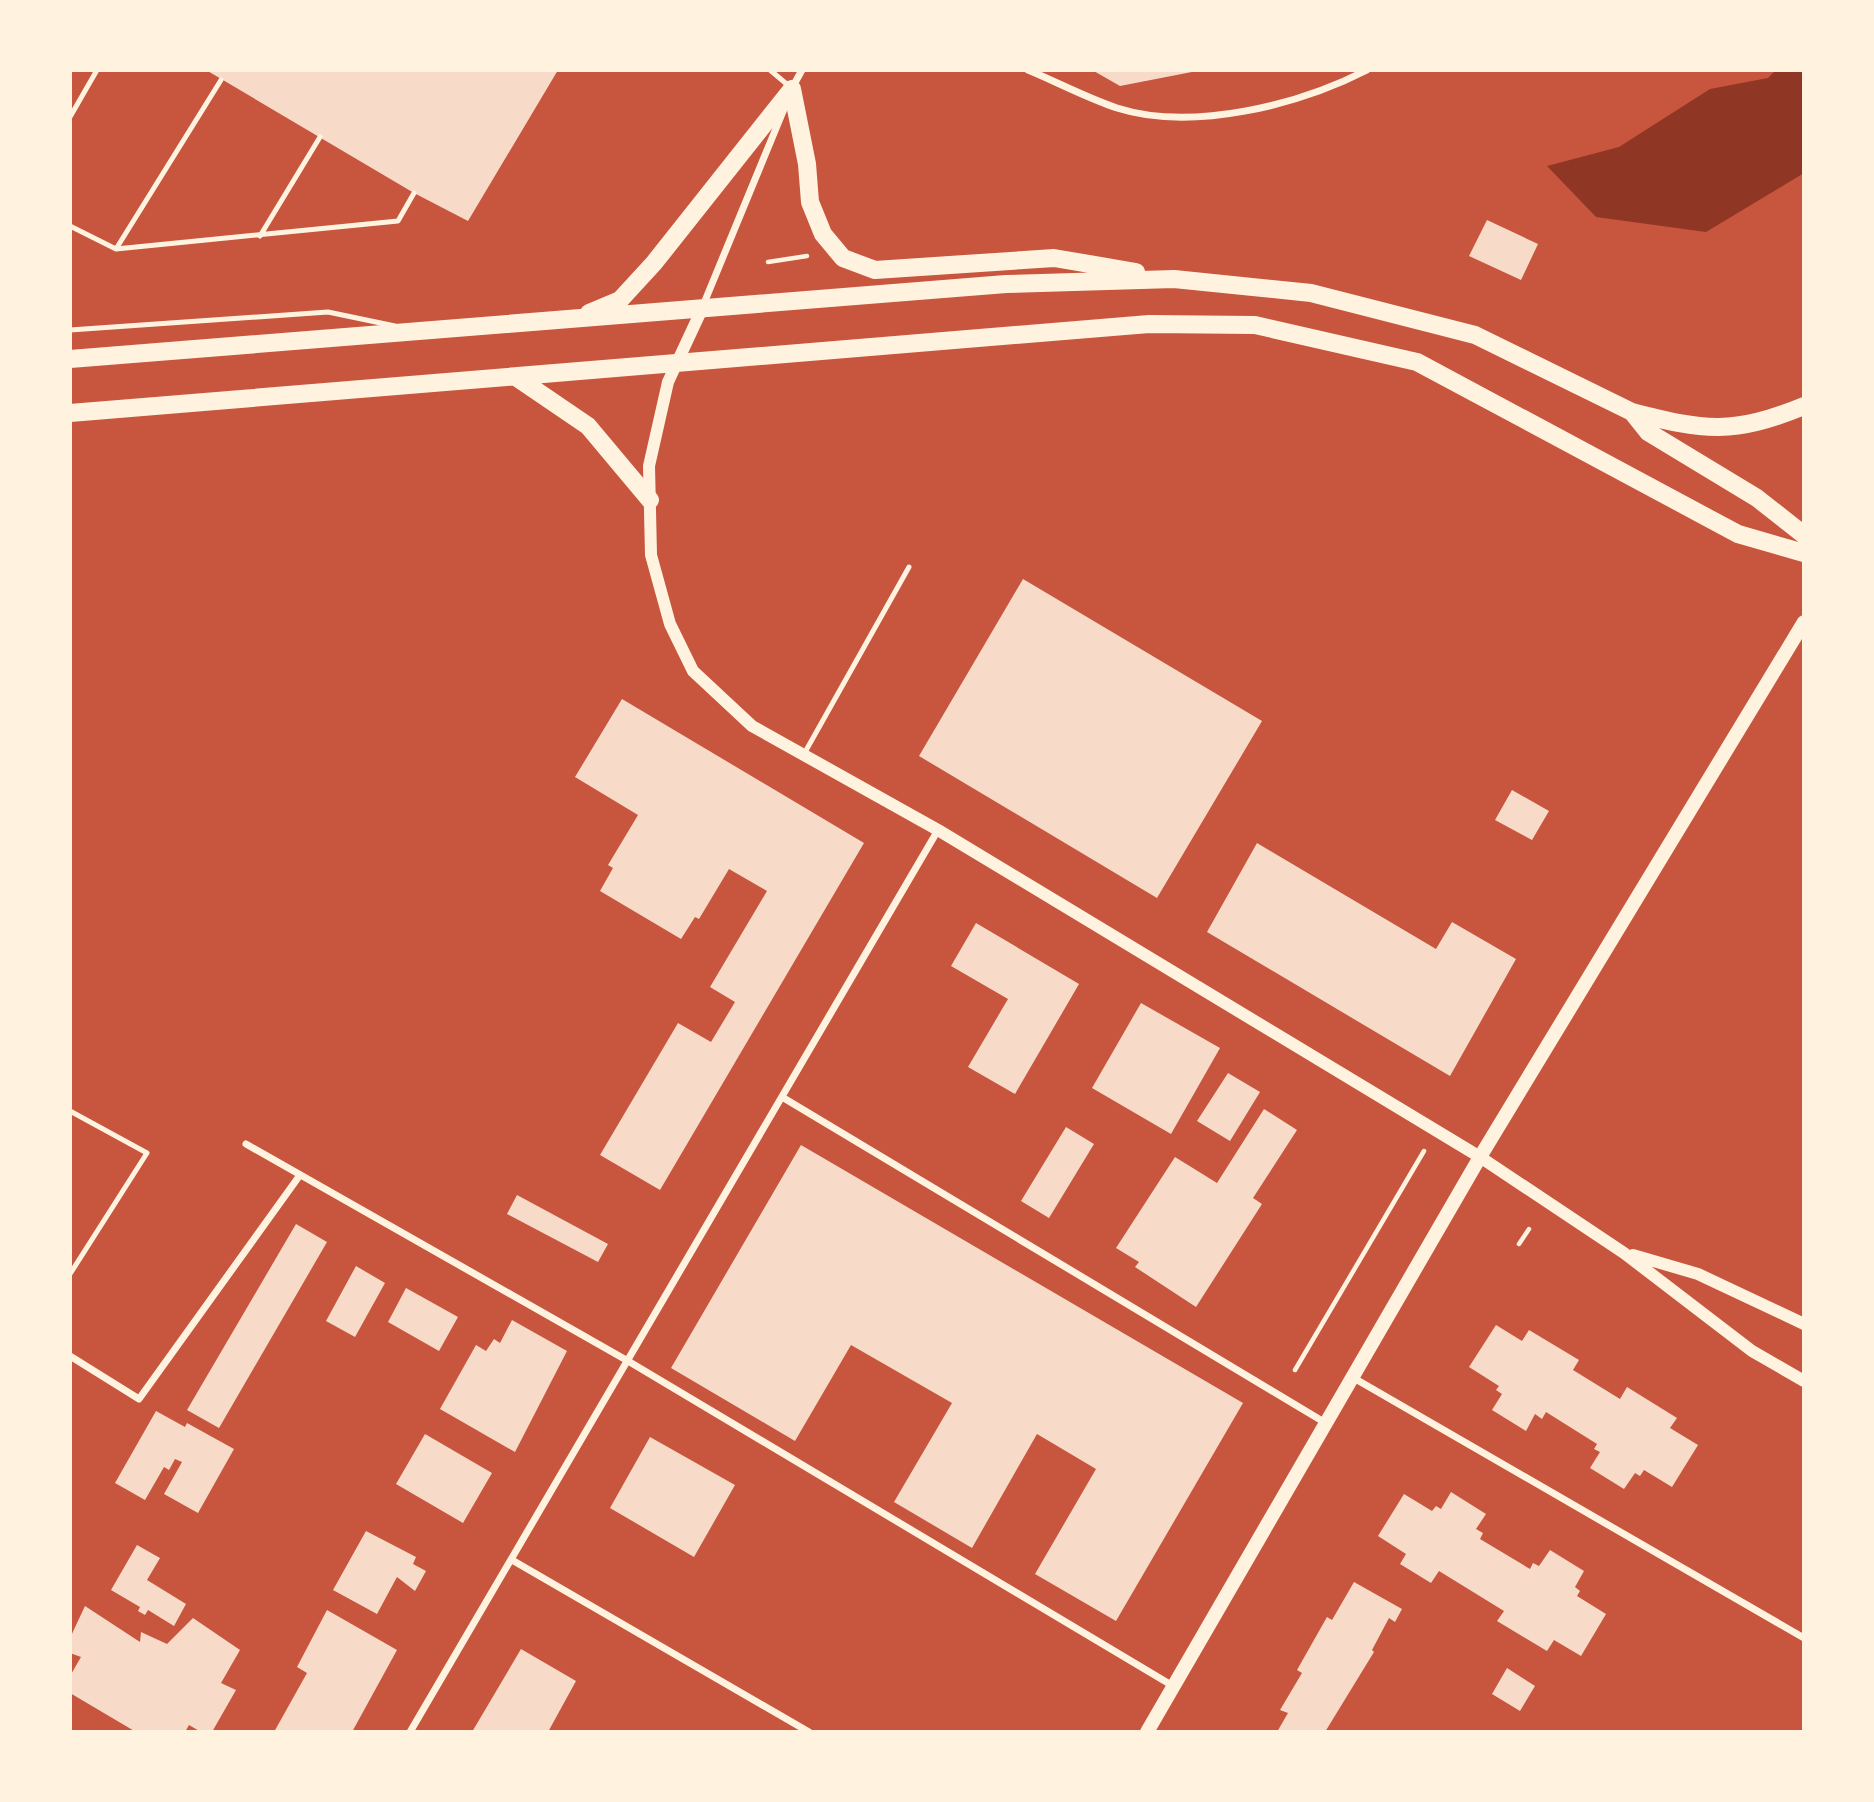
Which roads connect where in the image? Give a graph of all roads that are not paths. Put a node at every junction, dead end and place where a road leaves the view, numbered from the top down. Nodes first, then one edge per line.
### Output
1 (97, 70) edge
2 (770, 70) edge
3 (802, 70) edge
4 (1028, 70) edge
5 (1367, 70) edge
6 (222, 80) dead end
7 (792, 89) junction
8 (70, 117) edge
9 (320, 137) dead end
10 (414, 193) dead end
11 (70, 226) edge
12 (260, 236) junction
13 (116, 249) junction
14 (1174, 279) junction
15 (702, 309) junction
16 (576, 318) junction
17 (70, 330) edge
18 (422, 331) junction
19 (70, 359) edge
20 (676, 363) junction
21 (516, 377) junction
22 (1804, 406) edge
23 (1632, 412) junction
24 (70, 413) edge
25 (650, 500) junction
26 (1804, 536) edge
27 (1804, 553) edge
28 (909, 568) dead end
29 (1804, 622) edge
30 (803, 757) junction
31 (938, 830) junction
32 (782, 1097) junction
33 (70, 1111) edge
34 (246, 1144) dead end
35 (1480, 1157) junction
36 (300, 1175) junction
37 (1624, 1253) junction
38 (70, 1274) edge
39 (1804, 1324) edge
40 (70, 1356) edge
41 (628, 1361) junction
42 (1352, 1377) junction
43 (1804, 1381) edge
44 (1324, 1422) junction
45 (512, 1560) junction
46 (1804, 1638) edge
47 (1173, 1686) junction
48 (410, 1732) edge
49 (808, 1732) edge
50 (1147, 1732) edge

1 - 8 lane
2 - 7 lane
3 - 7 street
4 - 5 street
6 - 13 lane
7 - 14 main road
7 - 15 street
7 - 16 main road
9 - 12 lane
10 - 12 lane
11 - 13 lane
12 - 13 lane
14 - 15 main road
14 - 23 main road
15 - 16 main road
15 - 20 street
16 - 18 main road
17 - 18 lane
18 - 19 main road
20 - 21 main road
20 - 25 street
20 - 27 main road
21 - 24 main road
21 - 25 main road
22 - 23 main road
23 - 26 main road
25 - 30 street
28 - 30 lane
29 - 35 main road
30 - 31 street
31 - 32 street
31 - 35 street
32 - 41 street
32 - 44 street
33 - 38 lane
34 - 36 street
35 - 37 street
35 - 42 main road
36 - 40 street
36 - 41 street
37 - 39 street
37 - 43 street
41 - 45 street
41 - 47 street
42 - 44 main road
42 - 46 street
44 - 47 main road
45 - 48 street
45 - 49 street
47 - 50 main road

